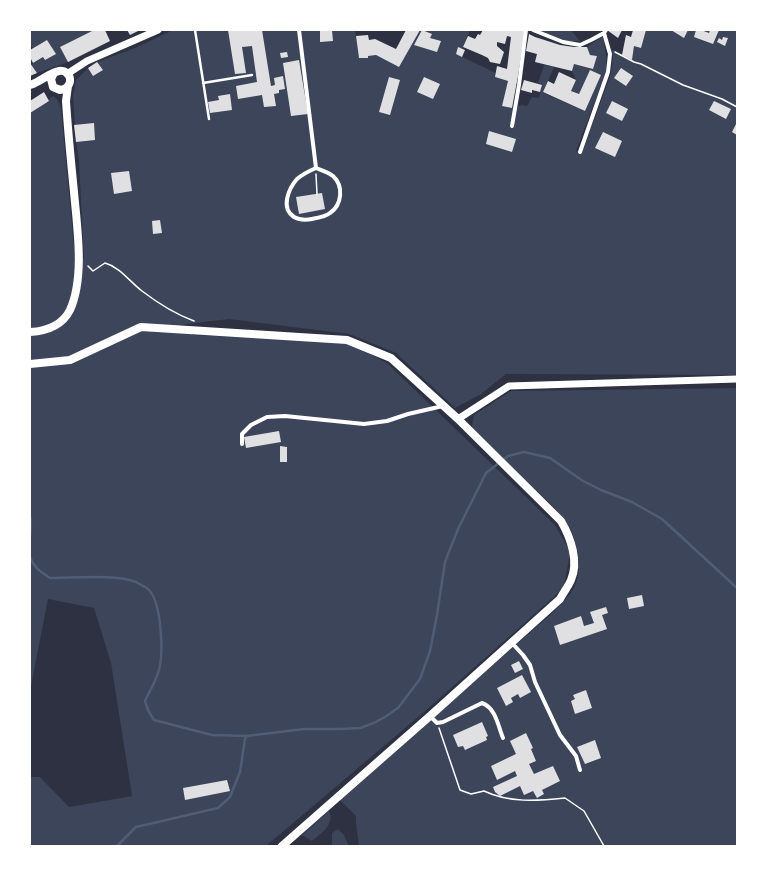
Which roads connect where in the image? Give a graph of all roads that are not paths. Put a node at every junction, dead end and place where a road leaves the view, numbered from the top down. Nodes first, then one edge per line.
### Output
1 (158, 30) edge
2 (195, 30) edge
3 (299, 30) edge
4 (526, 30) edge
5 (534, 30) edge
6 (605, 31) edge
7 (54, 73) junction
8 (252, 75) dead end
9 (69, 80) junction
10 (203, 83) junction
11 (33, 84) edge
12 (53, 87) junction
13 (66, 101) junction
14 (209, 119) dead end
15 (512, 126) dead end
16 (580, 152) dead end
17 (316, 168) junction
18 (30, 332) edge
19 (30, 364) edge
20 (737, 379) edge
21 (443, 406) junction
22 (458, 419) junction
23 (242, 444) dead end
24 (511, 642) junction
25 (430, 716) junction
26 (503, 738) dead end
27 (580, 770) dead end
28 (282, 846) edge

1 - 9 street
2 - 10 lane
3 - 17 street
4 - 15 street
5 - 6 street
6 - 16 street
7 - 9 main road
7 - 11 main road
7 - 12 main road
8 - 10 lane
9 - 12 main road
9 - 13 main road
10 - 14 lane
11 - 12 main road
12 - 13 main road
13 - 18 main road
17 - 17 street
19 - 21 main road
20 - 22 street
21 - 22 main road
21 - 23 street
22 - 24 main road
24 - 25 main road
24 - 27 street
25 - 26 street
25 - 28 main road

